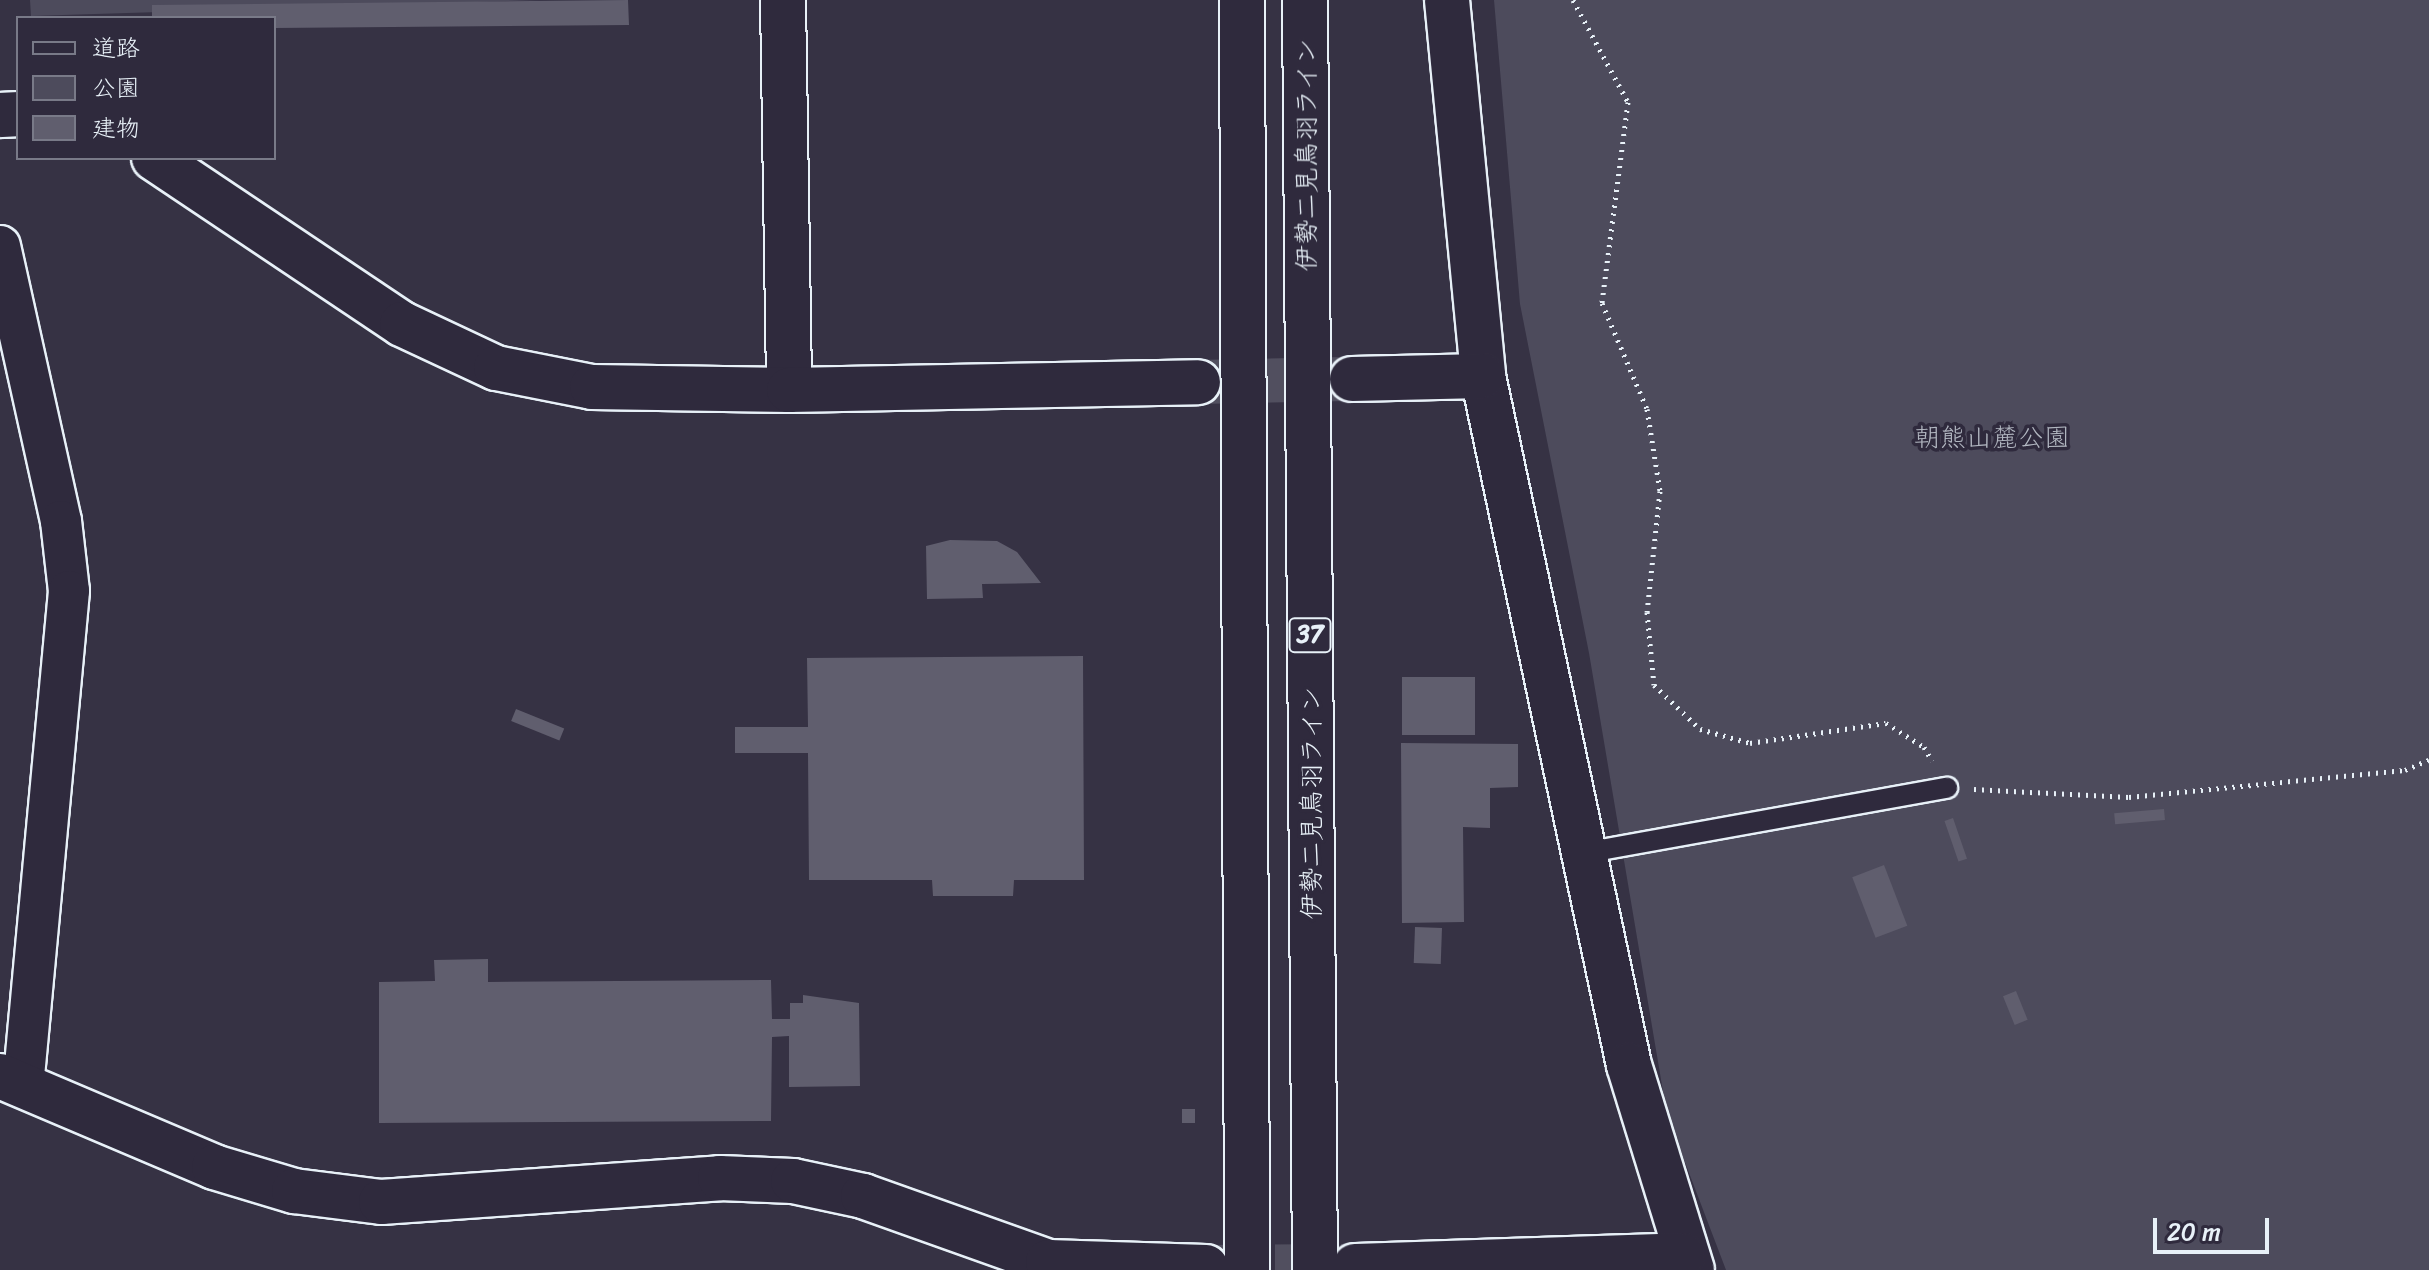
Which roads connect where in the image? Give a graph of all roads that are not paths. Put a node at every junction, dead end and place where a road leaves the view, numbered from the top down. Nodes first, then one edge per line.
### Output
1 (783, 0) edge
2 (1242, 0) edge
3 (1305, 0) edge
4 (1447, 0) edge
5 (157, 160) edge
6 (0, 246) edge
7 (1483, 376) junction
8 (1352, 379) tunnel mouth
9 (1198, 382) tunnel mouth
10 (789, 390) junction
11 (1947, 788) road end
12 (1584, 853) junction
13 (11, 1081) edge
14 (1687, 1262) edge
15 (1335, 1268) edge
16 (1226, 1269) edge

1 - 10 street
2 - 16 street
3 - 15 street, 伊勢二見鳥羽ライン / 37
4 - 7 street
5 - 10 street
6 - 13 street
7 - 8 street
7 - 12 street
9 - 10 street
11 - 12 lane
12 - 14 street
13 - 16 street
14 - 15 street

